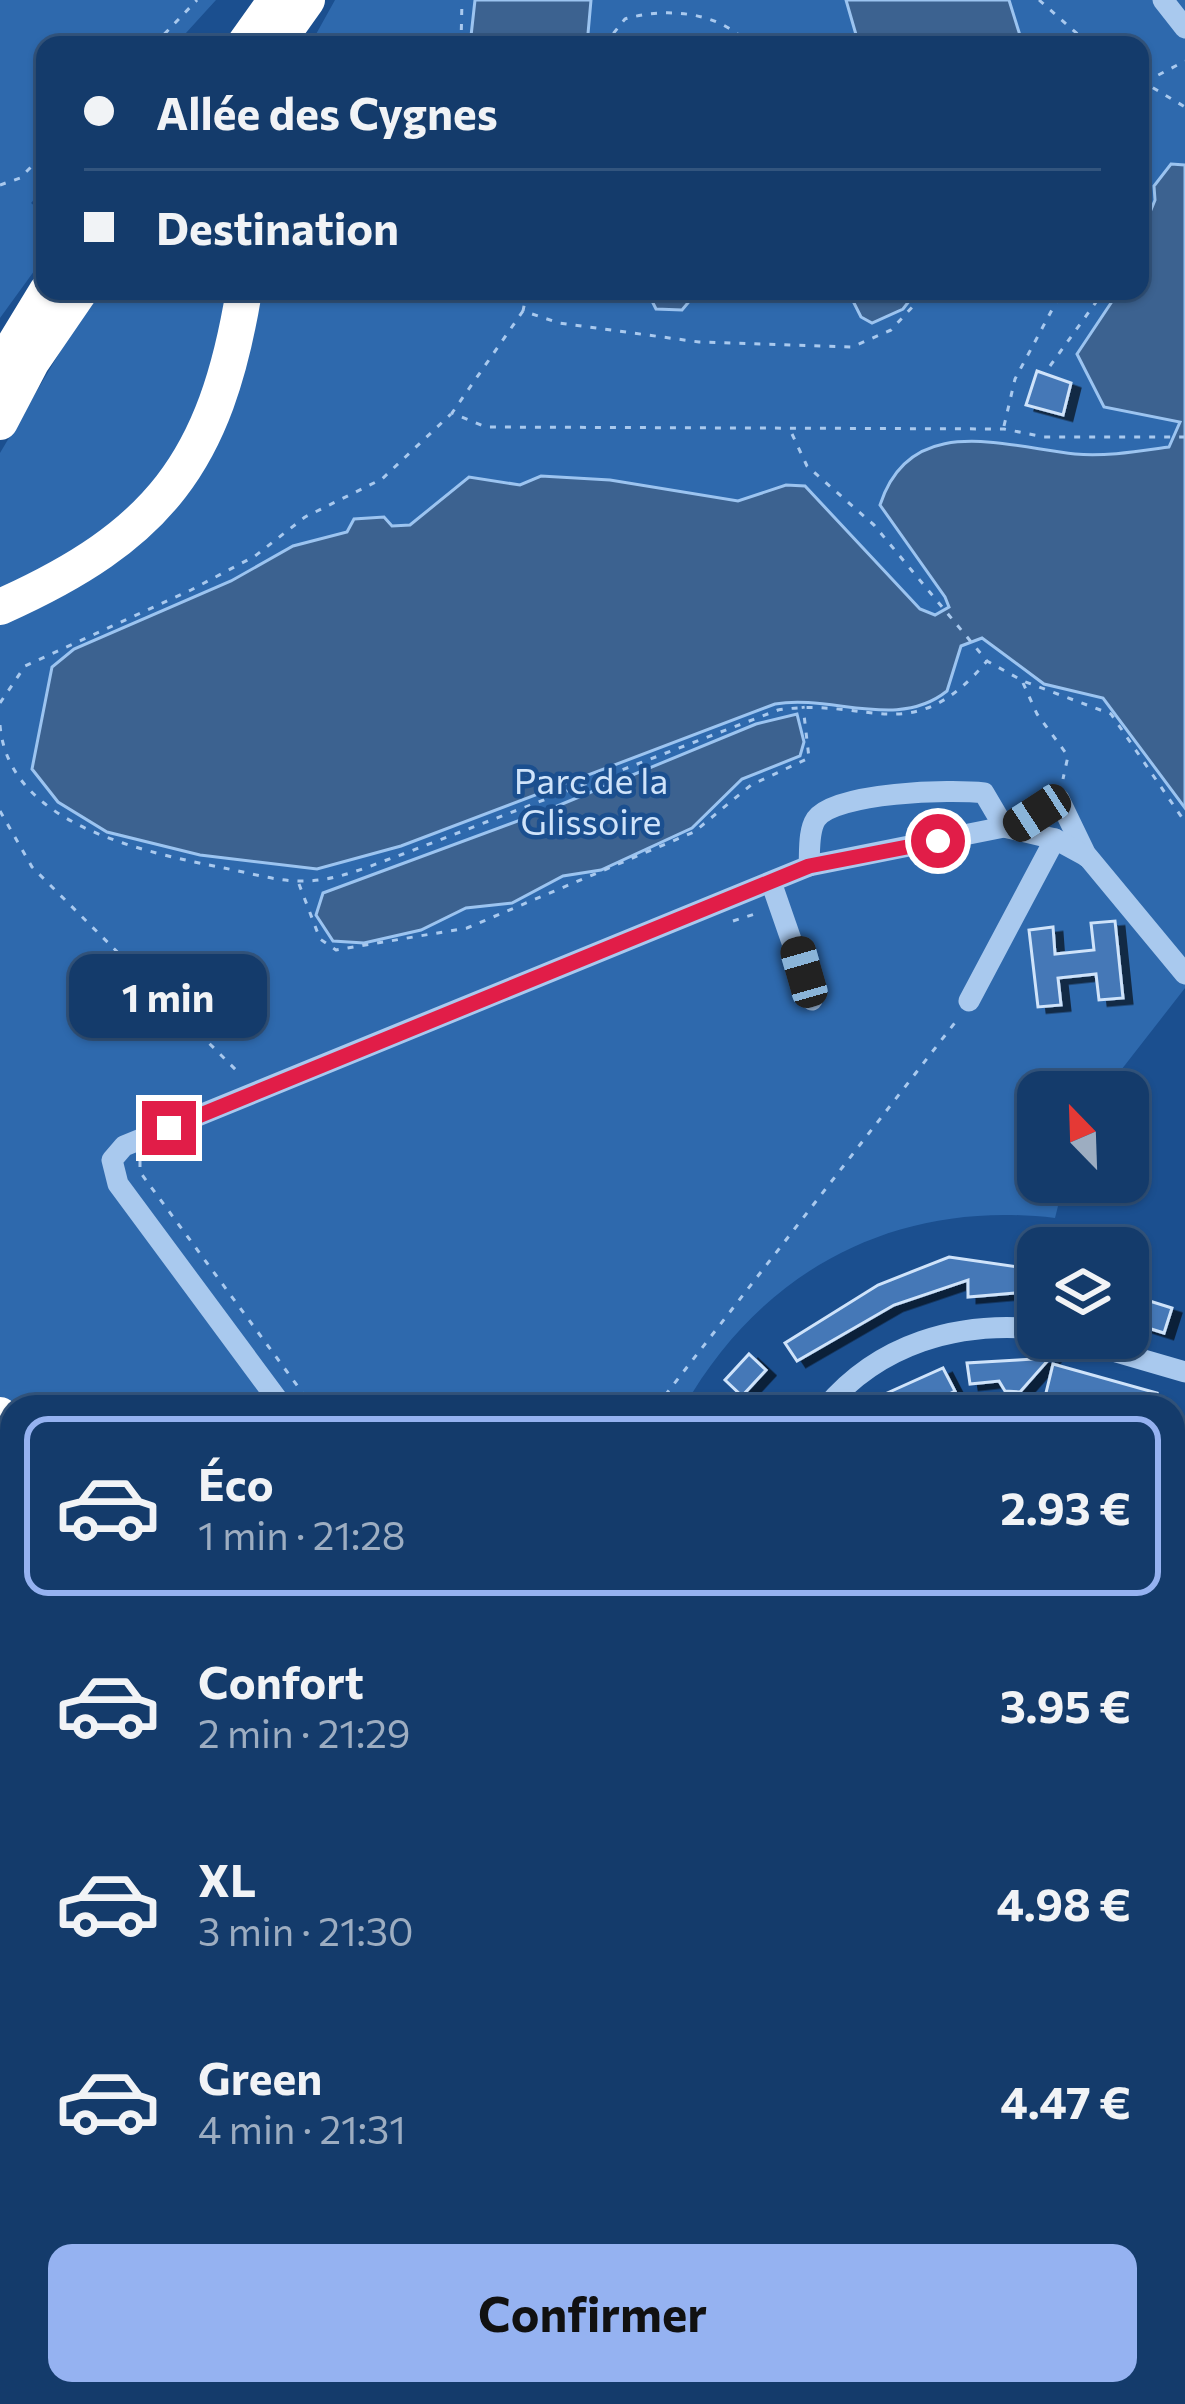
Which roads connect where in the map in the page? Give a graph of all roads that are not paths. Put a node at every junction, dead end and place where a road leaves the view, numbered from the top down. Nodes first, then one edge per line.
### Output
1 (276, 0) edge
2 (307, 0) edge
3 (326, 0) edge
4 (1163, 0) edge
5 (1185, 28) edge
6 (250, 36) edge
7 (281, 36) edge
8 (306, 36) edge
9 (41, 300) edge
10 (74, 300) edge
11 (242, 300) edge
12 (2, 360) edge
13 (0, 422) edge
14 (0, 607) edge
15 (1010, 827) junction
16 (1055, 839) junction
17 (1088, 857) junction
18 (809, 866) junction
19 (771, 882) junction
20 (1185, 974) edge
21 (812, 1000) dead end
22 (970, 1001) road end
23 (1017, 1329) edge
24 (1140, 1359) edge
25 (1185, 1372) edge
26 (274, 1395) edge
27 (838, 1395) edge

1 - 6 highway
2 - 7 highway
3 - 8 highway
4 - 5 street
9 - 12 highway
10 - 13 highway
11 - 14 highway
15 - 16 street
15 - 17 street
15 - 18 street
15 - 18 street
16 - 17 street
16 - 22 street
17 - 20 street
18 - 19 street
19 - 21 street
19 - 26 street
23 - 27 street
24 - 25 street

